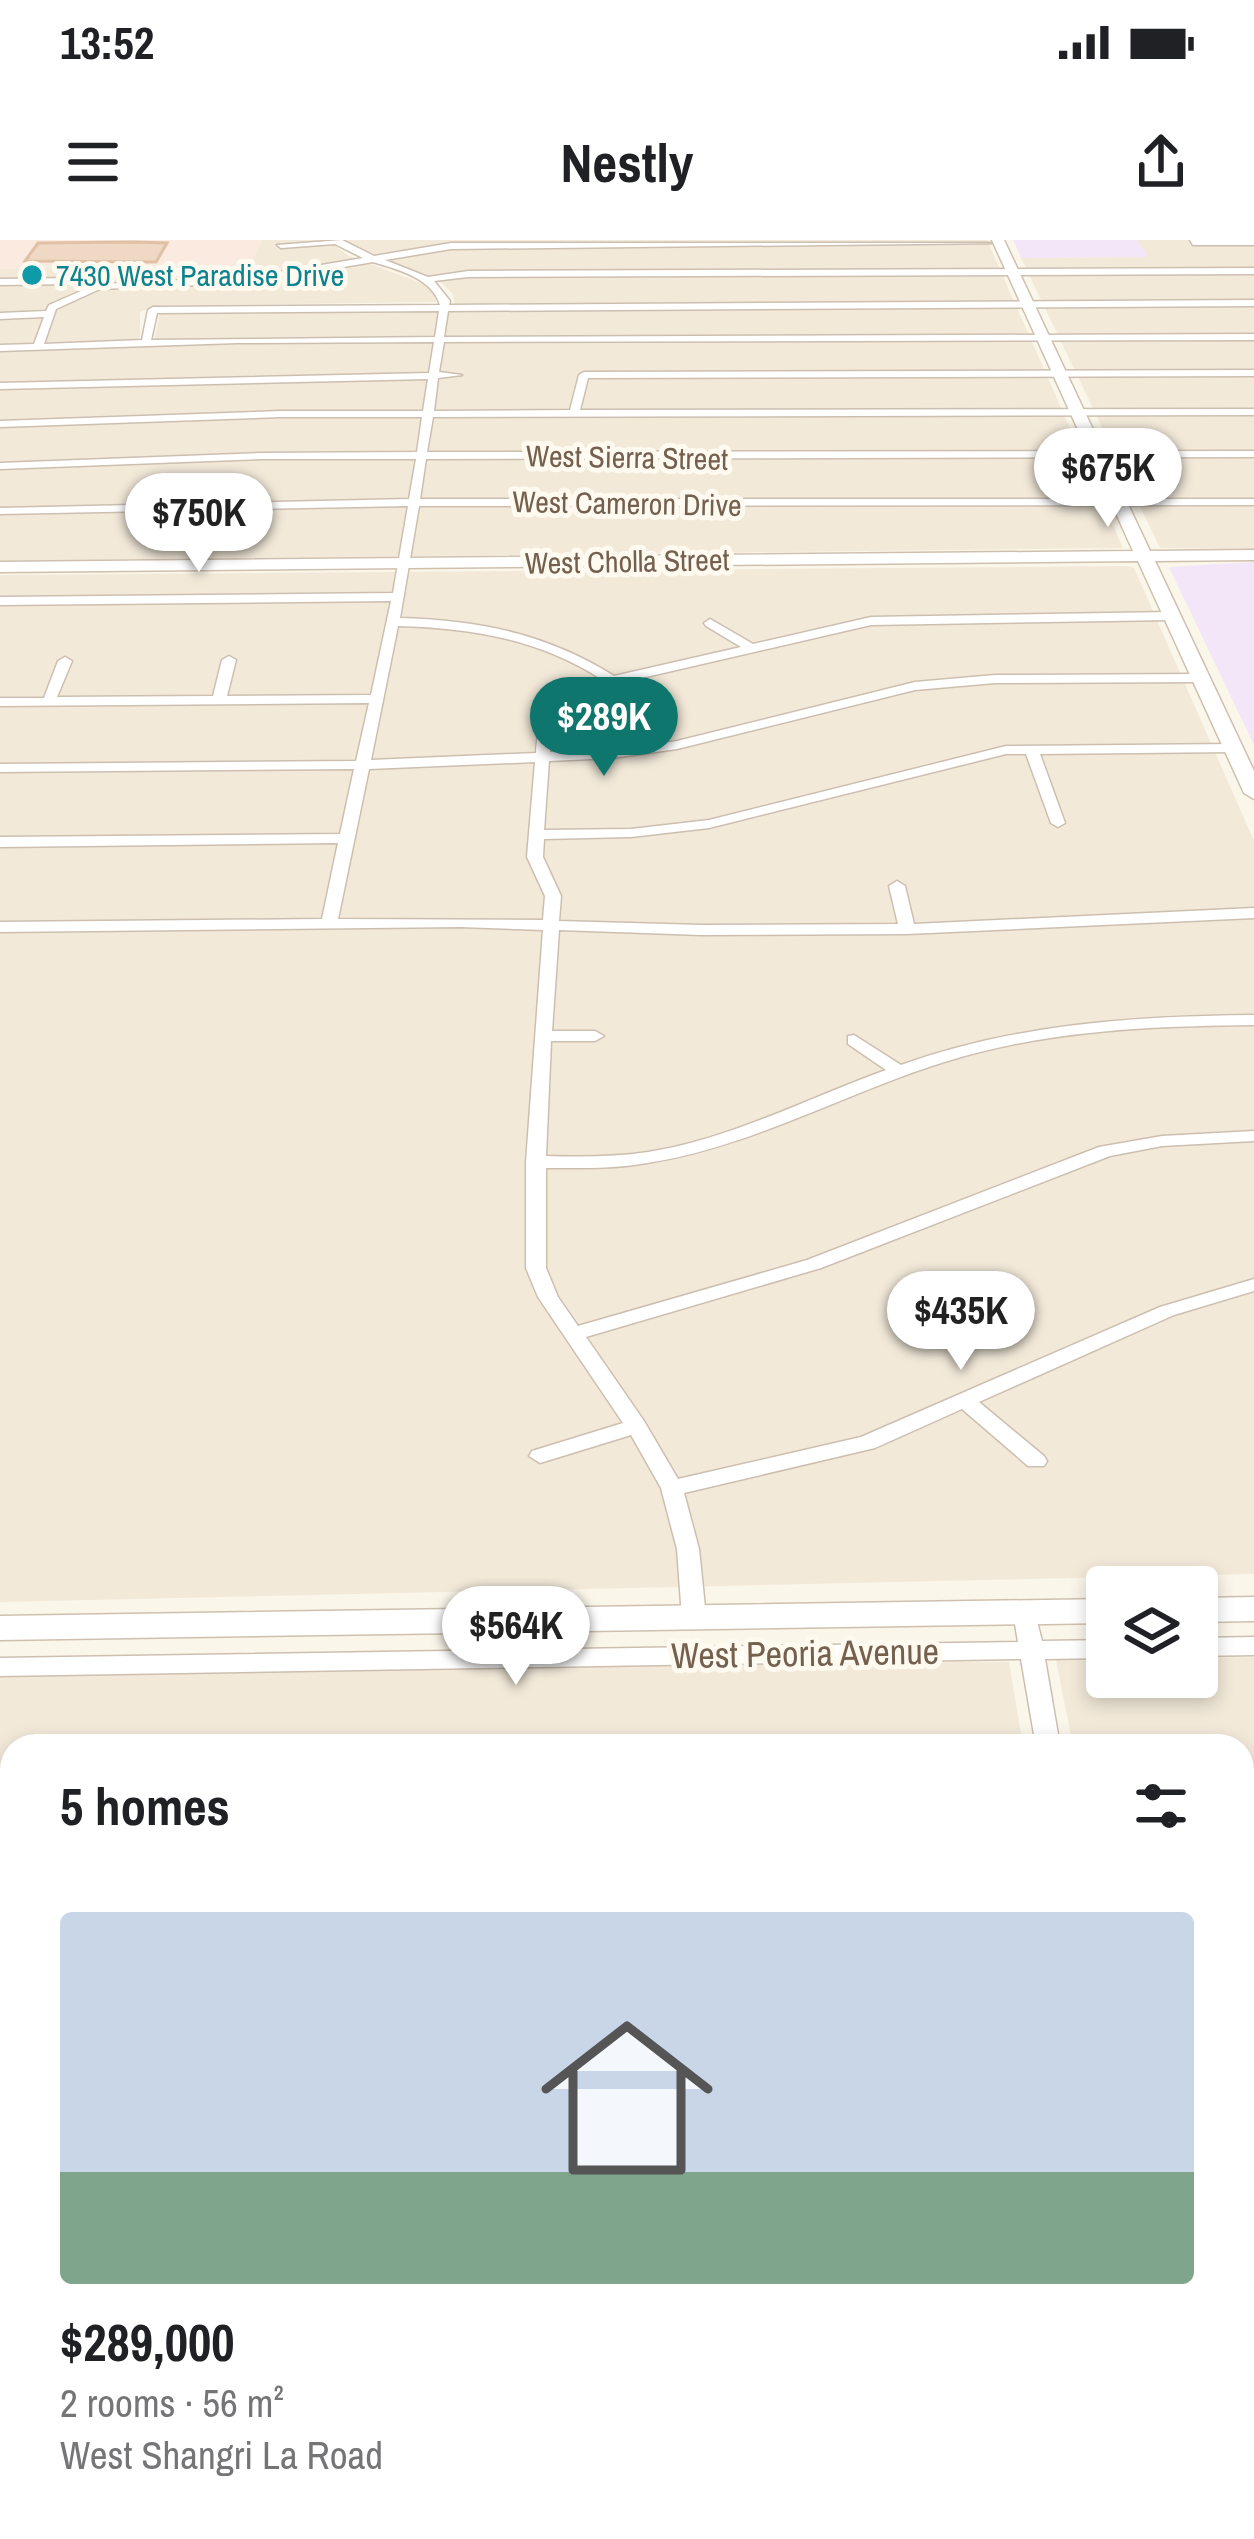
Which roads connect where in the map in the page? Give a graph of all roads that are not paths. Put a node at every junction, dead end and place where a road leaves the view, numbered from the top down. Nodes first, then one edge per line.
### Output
1 (336, 241) edge
2 (1193, 241) edge
3 (586, 242) edge
4 (999, 242) edge
5 (1254, 242) edge
6 (281, 245) dead end
7 (366, 258) junction
8 (1254, 271) edge
9 (1214, 272) junction
10 (1014, 273) junction
11 (587, 274) junction
12 (283, 275) junction
13 (425, 280) junction
14 (0, 282) edge
15 (102, 287) junction
16 (1254, 303) edge
17 (1028, 304) junction
18 (445, 305) junction
19 (310, 306) junction
20 (47, 314) junction
21 (0, 316) edge
22 (1254, 337) edge
23 (1044, 338) junction
24 (440, 339) junction
25 (146, 343) junction
26 (38, 346) junction
27 (0, 348) edge
28 (1254, 373) edge
29 (434, 375) junction
30 (457, 375) dead end
31 (1061, 375) junction
32 (0, 386) edge
33 (1254, 412) edge
34 (574, 413) junction
35 (1079, 413) junction
36 (428, 414) junction
37 (0, 424) edge
38 (1254, 454) edge
39 (422, 455) junction
40 (1100, 456) junction
41 (0, 466) edge
42 (415, 500) junction
43 (1254, 502) edge
44 (1121, 503) junction
45 (0, 511) edge
46 (1254, 555) edge
47 (1144, 556) junction
48 (406, 563) junction
49 (0, 567) edge
50 (398, 597) junction
51 (0, 601) edge
52 (1171, 616) junction
53 (393, 622) junction
54 (710, 623) dead end
55 (544, 625) dead end
56 (526, 635) junction
57 (748, 646) junction
58 (229, 660) dead end
59 (65, 661) dead end
60 (1199, 678) junction
61 (610, 680) junction
62 (376, 699) junction
63 (219, 700) junction
64 (49, 701) junction
65 (0, 702) edge
66 (1233, 748) junction
67 (1033, 750) junction
68 (542, 757) junction
69 (362, 765) junction
70 (0, 768) edge
71 (1254, 793) edge
72 (1058, 823) dead end
73 (535, 835) junction
74 (346, 838) junction
75 (0, 842) edge
76 (897, 886) dead end
77 (1254, 913) edge
78 (329, 923) junction
79 (549, 924) junction
80 (0, 927) edge
81 (907, 928) junction
82 (1254, 1020) edge
83 (543, 1036) junction
84 (595, 1036) dead end
85 (854, 1040) dead end
86 (899, 1071) junction
87 (1254, 1136) edge
88 (535, 1162) junction
89 (1254, 1285) edge
90 (573, 1334) junction
91 (966, 1402) junction
92 (636, 1426) junction
93 (540, 1456) dead end
94 (1036, 1461) dead end
95 (672, 1488) junction
96 (1254, 1609) edge
97 (1218, 1610) edge
98 (1086, 1611) edge
99 (1025, 1612) junction
100 (694, 1617) junction
101 (0, 1628) edge
102 (1254, 1646) edge
103 (1218, 1647) edge
104 (1086, 1649) edge
105 (1031, 1650) junction
106 (0, 1667) edge
107 (1046, 1734) edge

1 - 6 street
1 - 7 street
2 - 5 street
2 - 9 street
3 - 4 street
3 - 7 street
3 - 11 street
4 - 10 street
7 - 12 street
7 - 13 street
8 - 9 street
9 - 10 street
10 - 11 street
10 - 17 street
11 - 13 street
12 - 15 street
12 - 19 street
13 - 18 street
14 - 15 street
15 - 20 street
16 - 17 street
17 - 18 street
17 - 23 street
18 - 19 street
18 - 24 street
19 - 25 street
20 - 21 street
20 - 26 street
22 - 23 street
23 - 24 street
23 - 31 street
24 - 25 street
24 - 29 street
25 - 26 street
26 - 27 street
28 - 31 street
29 - 30 street
29 - 32 street
29 - 36 street
31 - 34 street
31 - 35 street
33 - 35 street
34 - 35 street
34 - 36 street
35 - 40 street
36 - 37 street
36 - 39 street
38 - 40 street, West Sierra Street
39 - 40 street, West Sierra Street
39 - 41 street, West Sierra Street
39 - 42 street
40 - 44 street
42 - 44 street, West Cameron Drive
42 - 45 street, West Cameron Drive
42 - 48 street
43 - 44 street, West Cameron Drive
44 - 47 street
46 - 47 street, West Cholla Street
47 - 48 street, West Cholla Street
47 - 52 street
48 - 49 street, West Cholla Street
48 - 50 street
50 - 51 street
50 - 53 street
52 - 57 street
52 - 60 street
53 - 56 street
53 - 62 street
54 - 57 street
55 - 56 street
56 - 61 street
57 - 61 street
58 - 63 street
59 - 64 street
60 - 66 street
60 - 68 street
61 - 68 street
62 - 63 street
62 - 69 street
63 - 64 street
64 - 65 street
66 - 67 street
66 - 71 street
67 - 72 street
67 - 73 street
68 - 69 street
68 - 73 street
69 - 70 street
69 - 74 street
73 - 79 street
74 - 75 street
74 - 78 street
76 - 81 street
77 - 81 street
78 - 79 street
78 - 80 street
79 - 81 street
79 - 83 street
82 - 86 street
83 - 84 street
83 - 88 street
85 - 86 street
86 - 88 street
87 - 90 street
88 - 90 street
89 - 91 street
90 - 92 street
91 - 94 street
91 - 95 street
92 - 93 street
92 - 95 street
95 - 100 street
96 - 97 street
98 - 99 street, West Peoria Avenue
99 - 100 street, West Peoria Avenue
99 - 105 street
100 - 101 street, West Peoria Avenue
102 - 103 street
104 - 105 street, West Peoria Avenue
105 - 106 street, West Peoria Avenue
105 - 107 street

